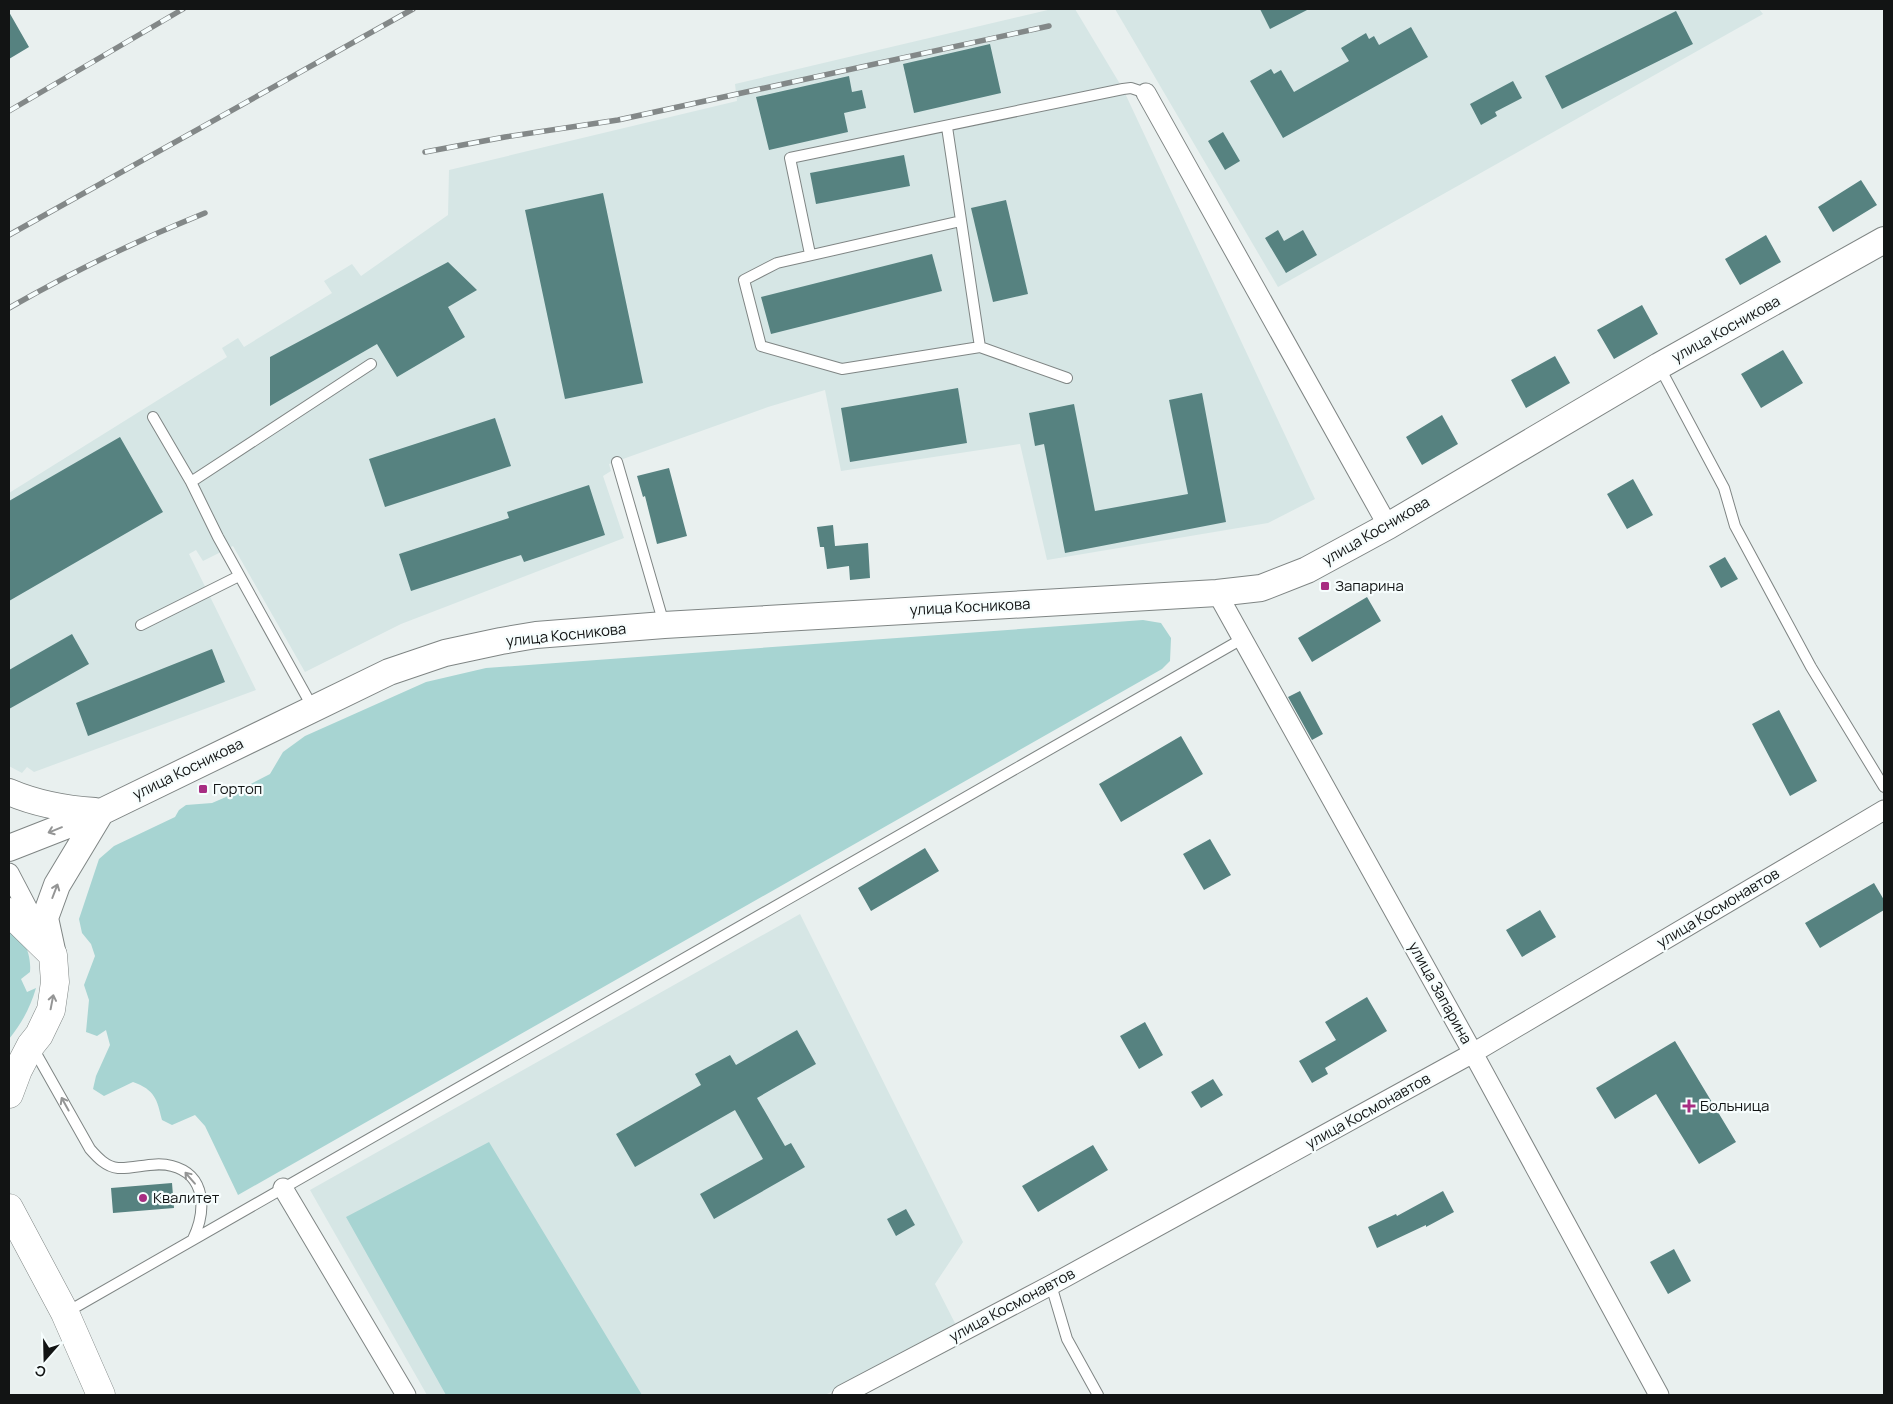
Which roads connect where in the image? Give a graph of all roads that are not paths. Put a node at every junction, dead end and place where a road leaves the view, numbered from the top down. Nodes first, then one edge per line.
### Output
1 (1146, 93) joint
2 (947, 126) junction
3 (961, 221) junction
4 (1884, 240) edge
5 (810, 254) junction
6 (980, 347) junction
7 (372, 364) dead end
8 (1659, 366) junction
9 (1068, 378) dead end
10 (154, 417) dead end
11 (617, 462) dead end
12 (191, 482) junction
13 (1388, 526) junction
14 (240, 576) junction
15 (1217, 593) junction
16 (140, 626) dead end
17 (664, 626) junction
18 (1242, 639) junction
19 (313, 708) junction
20 (1884, 787) edge
21 (9, 792) edge
22 (1884, 810) edge
23 (101, 812) junction
24 (9, 848) edge
25 (9, 873) edge
26 (9, 912) edge
27 (52, 955) junction
28 (31, 1045) junction
29 (1473, 1053) junction
30 (9, 1063) edge
31 (9, 1094) edge
32 (283, 1188) junction
33 (11, 1207) edge
34 (193, 1239) junction
35 (1051, 1285) junction
36 (65, 1313) junction
37 (102, 1395) edge
38 (406, 1395) edge
39 (842, 1395) edge
40 (1098, 1395) edge
41 (1659, 1395) edge

1 - 2 lane
1 - 13 street
2 - 3 lane
2 - 5 lane
3 - 5 lane
3 - 6 lane
4 - 8 street, улица Косникова
5 - 6 lane
6 - 9 lane
7 - 12 lane
8 - 13 street, улица Косникова
8 - 20 lane
10 - 12 lane
11 - 17 lane
12 - 14 lane
13 - 15 street, улица Косникова
14 - 16 lane
14 - 19 lane
15 - 17 street, улица Косникова
15 - 18 street, улица Запарина
17 - 19 street, улица Косникова
18 - 29 street, улица Запарина
18 - 32 lane
19 - 23 street, улица Косникова
21 - 23 street
22 - 29 street, улица Космонавтов
23 -> 24 street, улица Косникова
27 -> 23 street
25 - 27 street
26 - 27 main road
28 -> 27 main road
28 - 30 main road
28 - 31 main road
34 -> 28 lane
29 - 35 street, улица Космонавтов
29 - 41 street, улица Запарина
32 - 34 lane
32 - 38 street
33 - 36 main road
34 - 36 lane
35 - 39 street, улица Космонавтов
35 - 40 lane
36 - 37 main road

